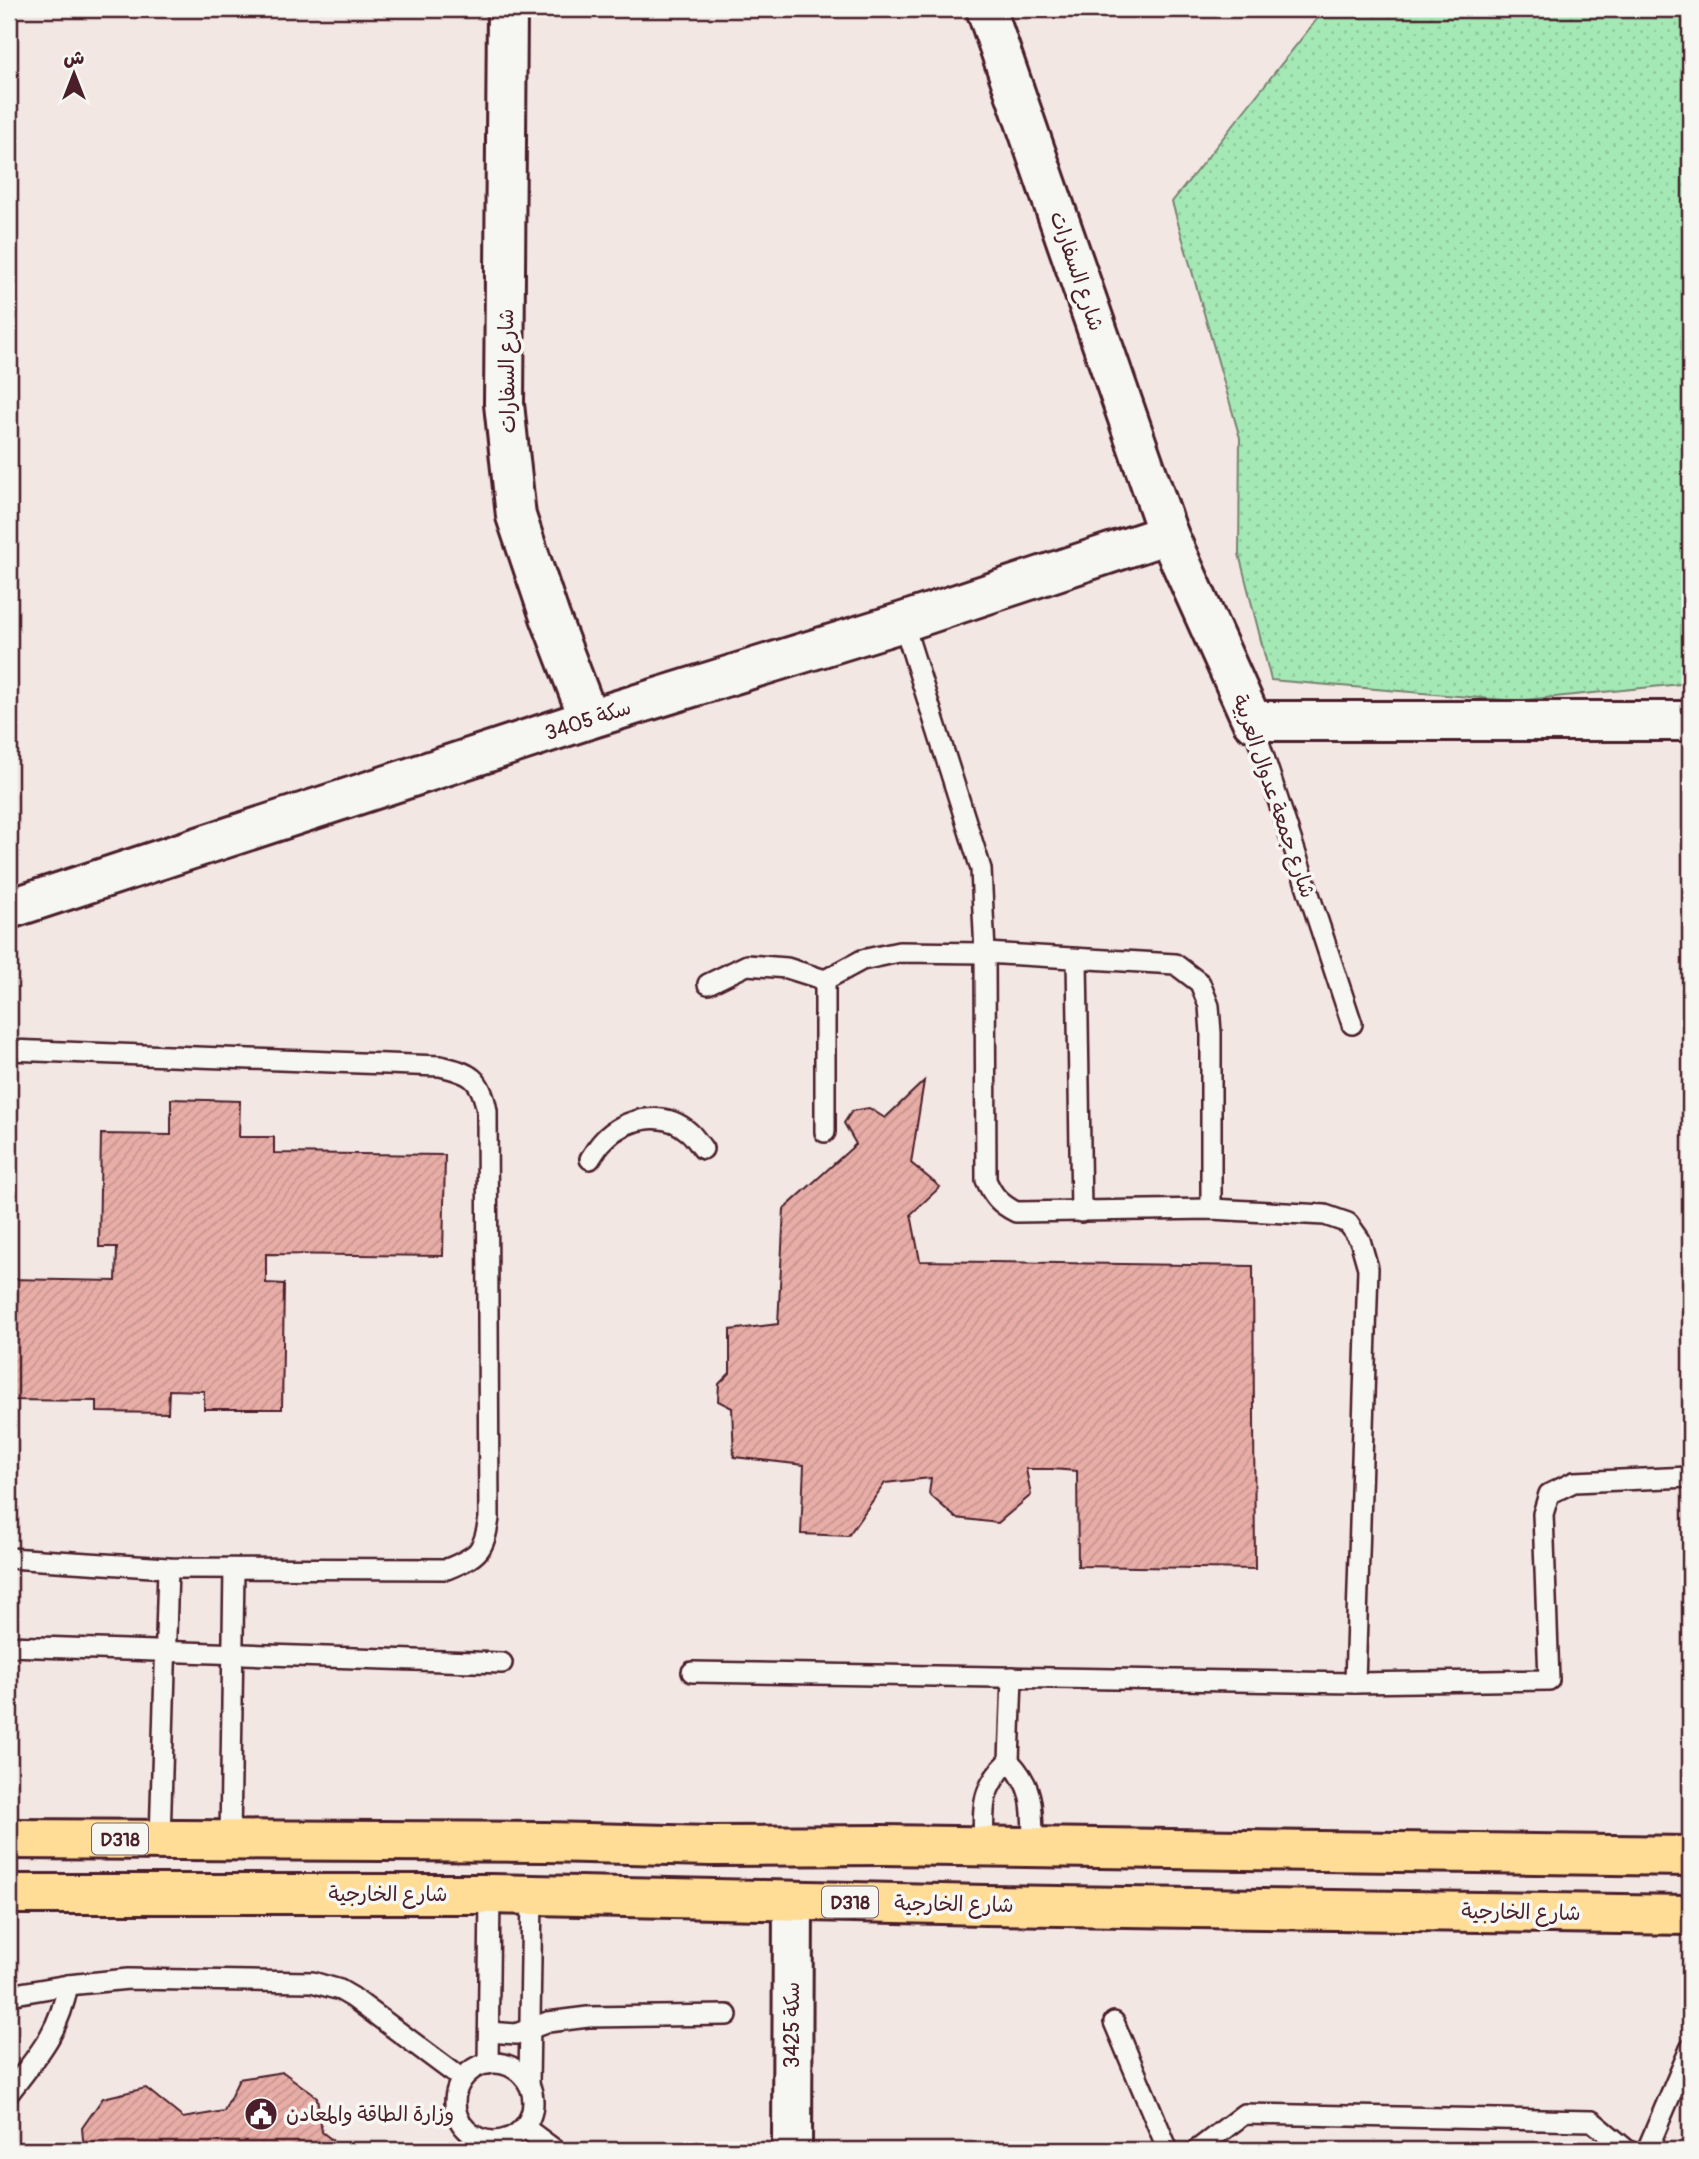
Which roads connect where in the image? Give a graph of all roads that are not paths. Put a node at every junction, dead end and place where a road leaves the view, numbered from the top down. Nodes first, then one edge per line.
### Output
1 (507, 9) edge
2 (986, 9) edge
3 (1168, 534) junction
4 (903, 622) junction
5 (590, 719) junction
6 (1690, 721) edge
7 (1252, 722) junction
8 (9, 909) edge
9 (985, 953) junction
10 (1077, 959) junction
11 (825, 980) junction
12 (708, 984) dead end
13 (1352, 1024) dead end
14 (9, 1050) edge
15 (825, 1132) dead end
16 (703, 1149) dead end
17 (590, 1159) dead end
18 (1211, 1209) junction
19 (1081, 1212) junction
20 (1690, 1477) edge
21 (9, 1558) edge
22 (168, 1568) junction
23 (234, 1569) junction
24 (9, 1646) edge
25 (165, 1652) junction
26 (233, 1654) junction
27 (502, 1663) dead end
28 (692, 1672) dead end
29 (1012, 1677) junction
30 (1355, 1683) junction
31 (1009, 1761) junction
32 (9, 1839) edge
33 (160, 1840) junction
34 (230, 1840) junction
35 (883, 1845) junction
36 (711, 1846) junction
37 (984, 1847) junction
38 (1032, 1847) junction
39 (1690, 1856) edge
40 (9, 1894) edge
41 (490, 1894) junction
42 (532, 1895) junction
43 (793, 1901) junction
44 (985, 1905) junction
45 (1034, 1906) junction
46 (1690, 1915) edge
47 (68, 1985) junction
48 (9, 1995) edge
49 (727, 2015) dead end
50 (1114, 2022) dead end
51 (530, 2030) junction
52 (489, 2032) junction
53 (1690, 2049) edge
54 (488, 2064) junction
55 (462, 2079) junction
56 (529, 2084) junction
57 (9, 2093) edge
58 (524, 2127) junction
59 (555, 2150) edge
60 (792, 2150) edge
61 (1168, 2150) edge
62 (1197, 2150) edge
63 (1627, 2150) edge
64 (1647, 2150) edge

1 - 5 street, شارع السفارات
2 - 3 street, شارع السفارات
3 - 4 street, سكة 3405
3 - 7 street, شارع جمعة عدوال العربية
4 - 5 street, سكة 3405
4 - 9 lane
5 - 8 street, سكة 3405
6 - 7 street
7 - 13 lane, شارع جمعة عدوال العربية
9 - 10 lane
9 - 11 lane
9 - 19 lane
10 - 18 lane
10 - 19 lane
11 - 12 lane
11 - 15 lane
14 - 23 lane
16 - 17 lane
18 - 19 lane
18 - 30 lane
20 - 30 lane
21 - 22 lane
22 - 23 lane
22 - 25 lane
23 - 26 lane
24 - 25 lane
25 - 26 lane
25 - 33 lane
26 - 27 lane
26 - 34 lane
28 - 29 lane
29 - 30 lane
29 - 31 lane
31 - 37 lane
31 - 38 lane
32 - 33 main road, D318
33 - 34 main road, D318
34 - 36 main road, D318
35 - 36 main road, D318
35 - 37 main road, D318
35 - 43 main road
36 - 43 main road
37 - 38 main road, D318
37 - 44 main road
38 - 39 main road, D318
38 - 45 main road
40 - 41 main road, شارع الخارجية / D318
41 - 42 main road, شارع الخارجية / D318
41 - 52 lane
42 - 43 main road, شارع الخارجية / D318
42 - 51 lane
43 - 44 main road, شارع الخارجية / D318
43 - 60 street, سكة 3425
44 - 45 main road, شارع الخارجية / D318
45 - 46 main road, شارع الخارجية / D318
47 - 48 lane
47 - 55 lane
47 - 57 lane
49 - 51 lane
50 - 61 lane
51 - 52 lane
51 - 56 lane
52 - 54 lane
53 - 64 lane
54 - 55 lane
54 - 56 lane
55 - 58 lane
56 - 58 lane
58 - 59 lane
62 - 63 lane

